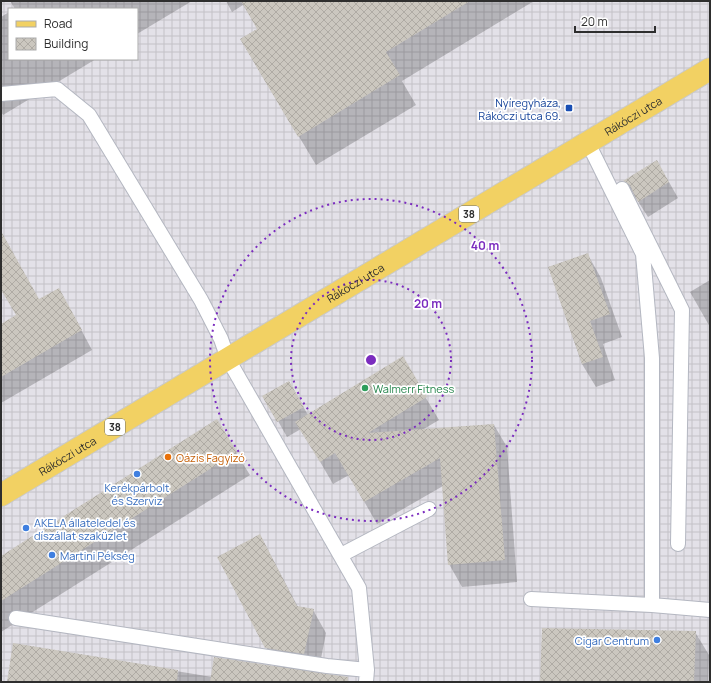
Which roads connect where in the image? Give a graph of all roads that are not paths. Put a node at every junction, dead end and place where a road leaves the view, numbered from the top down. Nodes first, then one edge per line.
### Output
1 (710, 69) edge
2 (1, 94) edge
3 (588, 143) junction
4 (606, 177) junction
5 (228, 359) junction
6 (1, 495) edge
7 (429, 509) dead end
8 (678, 544) dead end
9 (341, 555) junction
10 (531, 599) dead end
11 (652, 605) junction
12 (710, 610) edge
13 (16, 618) dead end
14 (367, 676) edge

1 - 3 main road, Rákóczi utca / 38
2 - 5 lane
3 - 4 lane
3 - 5 main road, Rákóczi utca / 38
4 - 8 lane
4 - 11 lane
5 - 6 main road, Rákóczi utca / 38
5 - 9 lane
7 - 9 lane
9 - 14 lane
10 - 11 lane
11 - 12 lane
13 - 14 lane

